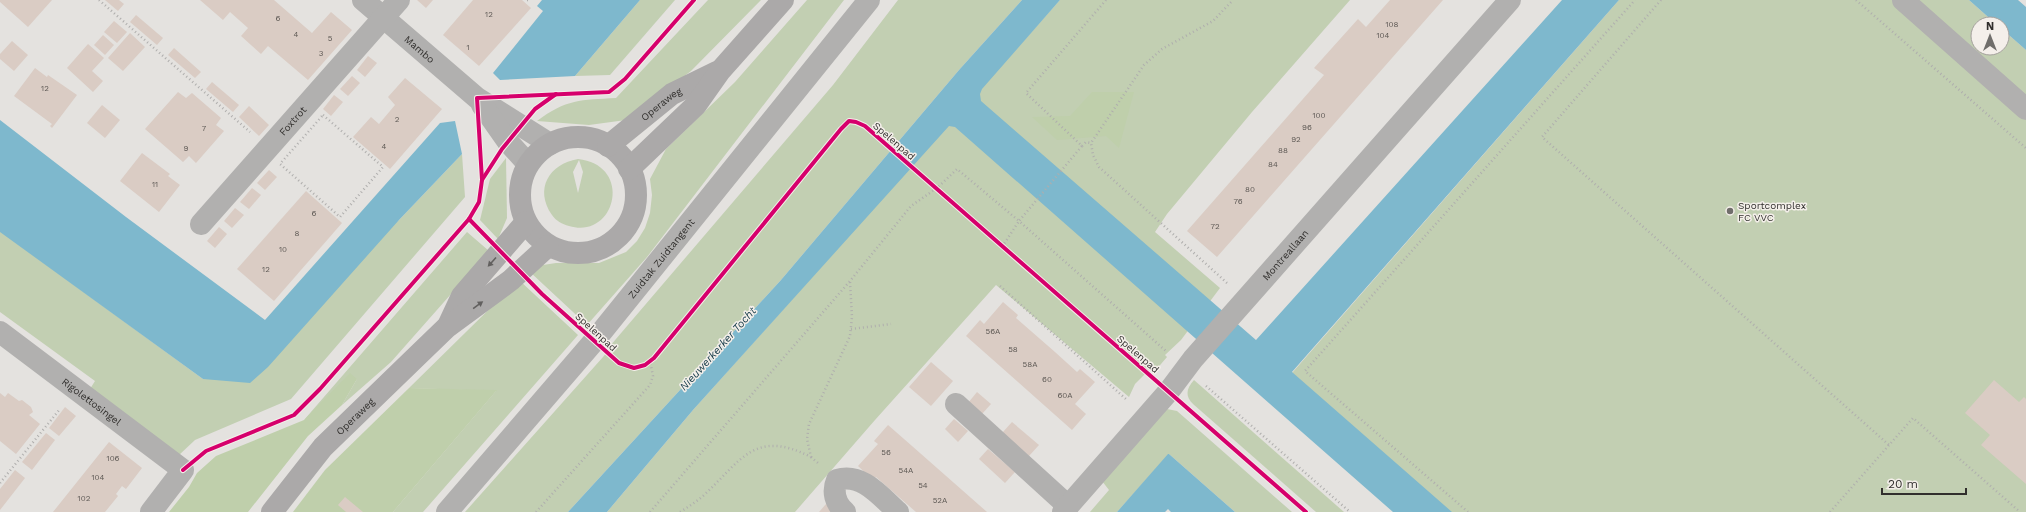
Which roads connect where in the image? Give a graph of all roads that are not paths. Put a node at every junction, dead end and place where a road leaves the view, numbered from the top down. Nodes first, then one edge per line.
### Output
1 (363, 0) edge
2 (399, 0) edge
3 (783, 0) edge
4 (869, 0) edge
5 (1510, 0) edge
6 (1903, 0) edge
7 (383, 17) junction
8 (720, 71) junction
9 (477, 98) junction
10 (2026, 109) edge
11 (550, 144) junction
12 (608, 146) junction
13 (528, 164) junction
14 (629, 169) junction
15 (526, 222) junction
16 (201, 224) dead end
17 (548, 246) junction
18 (446, 328) junction
19 (0, 332) edge
20 (956, 404) dead end
21 (1066, 509) edge
22 (151, 512) edge
23 (272, 512) edge
24 (447, 512) edge
25 (845, 512) edge
26 (898, 512) edge

1 - 7 street, Mambo
2 - 7 street, Foxtrot
3 - 8 main road, Operaweg
4 - 24 street, Zuidtak Zuidtangent
5 - 21 street, Montreallaan
6 - 10 street
7 - 9 street, Mambo
7 - 16 street, Foxtrot
8 - 12 main road, Operaweg
8 - 14 main road, Operaweg
9 - 11 street, Mambo
9 - 13 street, Mambo
11 - 12 main road
11 - 13 main road
12 - 14 main road
13 - 15 main road
14 - 17 main road
15 - 17 main road
15 -> 18 main road, Operaweg
18 -> 17 main road, Operaweg
18 - 23 main road, Operaweg
19 - 22 street, Rigolettosingel
20 - 21 street
25 - 26 street

